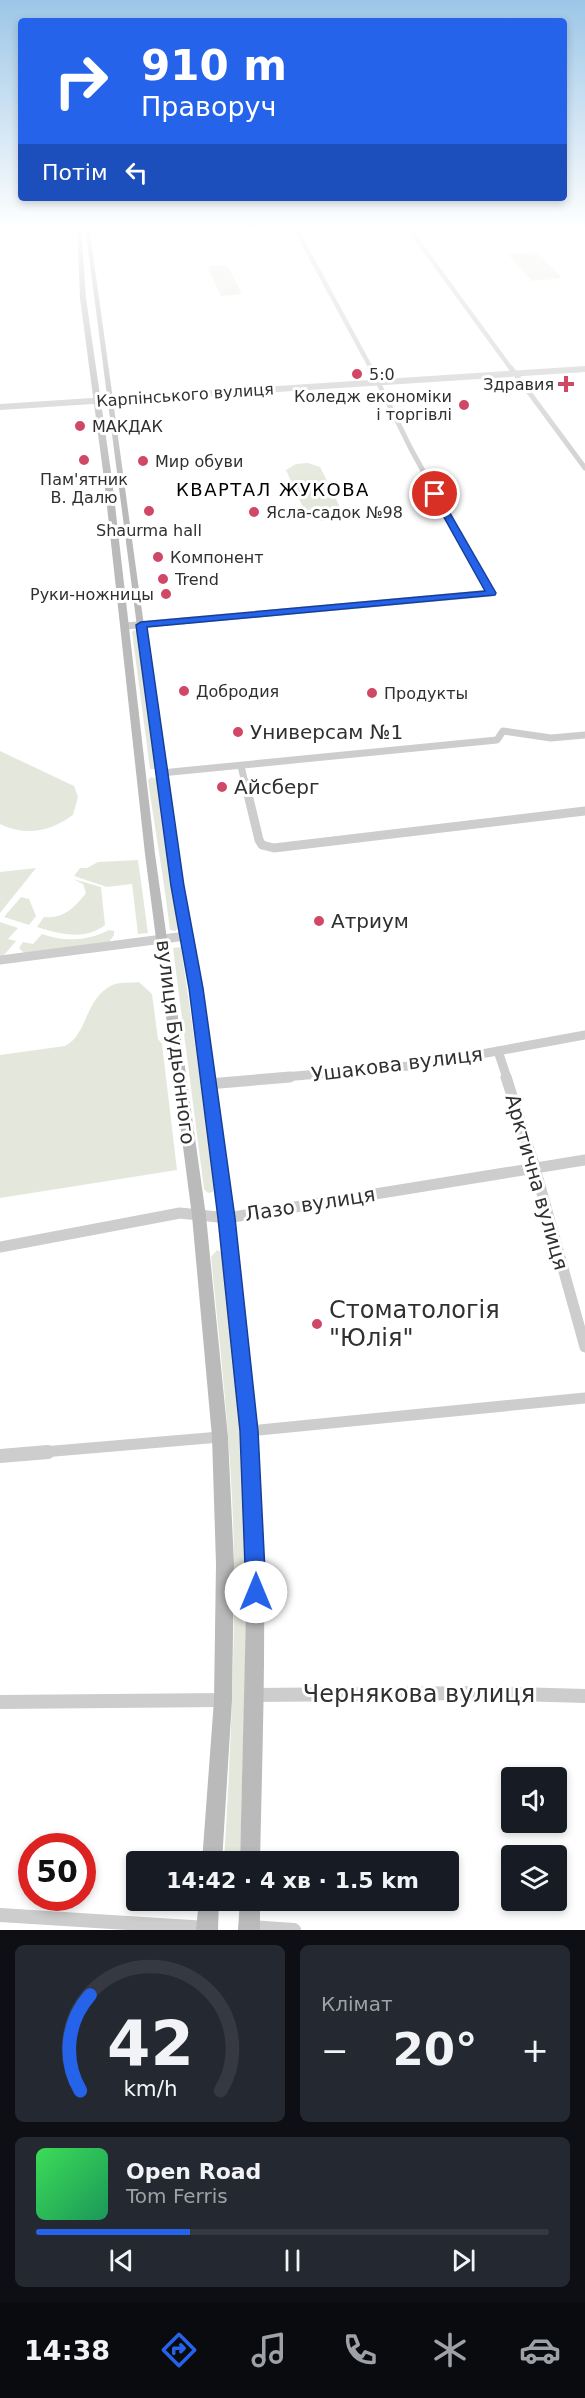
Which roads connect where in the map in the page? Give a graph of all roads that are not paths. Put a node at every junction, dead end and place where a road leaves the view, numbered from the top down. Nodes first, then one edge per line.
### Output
1 (85, 316) edge
2 (100, 316) edge
3 (342, 316) edge
4 (473, 316) edge
5 (585, 369) edge
6 (585, 375) edge
7 (517, 376) junction
8 (379, 385) junction
9 (112, 402) junction
10 (97, 403) junction
11 (0, 407) edge
12 (0, 412) edge
13 (585, 468) edge
14 (141, 625) junction
15 (126, 626) junction
16 (585, 735) edge
17 (240, 766) junction
18 (161, 773) junction
19 (142, 774) junction
20 (585, 811) edge
21 (186, 936) junction
22 (163, 938) junction
23 (0, 960) edge
24 (585, 1035) edge
25 (498, 1051) junction
26 (208, 1084) junction
27 (585, 1160) edge
28 (535, 1168) junction
29 (199, 1216) junction
30 (227, 1218) junction
31 (0, 1247) edge
32 (585, 1347) edge
33 (585, 1398) edge
34 (249, 1431) junction
35 (220, 1437) junction
36 (0, 1456) edge
37 (254, 1695) junction
38 (585, 1696) edge
39 (223, 1700) junction
40 (0, 1701) edge
41 (213, 1851) edge
42 (250, 1851) edge
43 (209, 1911) edge
44 (250, 1911) edge
45 (0, 1915) edge
46 (208, 1929) edge
47 (249, 1929) edge
48 (294, 1930) edge

1 - 10 main road, вулиця Будьонного
2 - 9 main road, вулиця Будьонного
3 - 8 street
4 - 7 street
5 - 7 street, Карпінського вулиця
6 - 7 street, Карпінського вулиця
7 - 8 street, Карпінського вулиця
7 - 13 street
8 - 9 street, Карпінського вулиця
8 - 14 street
9 - 10 street, Карпінського вулиця
9 - 14 main road, вулиця Будьонного
10 - 11 street, Карпінського вулиця
10 - 12 street, Карпінського вулиця
10 - 15 main road, вулиця Будьонного
14 - 15 street
14 - 18 main road, вулиця Будьонного
15 - 19 main road, вулиця Будьонного
16 - 17 street
17 - 18 street
17 - 20 street
18 - 19 main road
18 - 21 main road, вулиця Будьонного
19 - 22 main road, вулиця Будьонного
21 - 22 street
21 - 26 main road, вулиця Будьонного
22 - 23 street
22 - 29 main road, вулиця Будьонного
24 - 25 street, Ушакова вулиця
25 - 26 street, Ушакова вулиця
25 - 28 street, Арктична вулиця
26 - 30 main road, вулиця Будьонного
27 - 28 street, Лазо вулиця
28 - 30 street, Лазо вулиця
28 - 32 street, Арктична вулиця
29 - 30 street, Лазо вулиця
29 - 31 street, Лазо вулиця
29 - 35 main road, вулиця Будьонного
30 - 34 main road, вулиця Будьонного
33 - 34 street
34 - 37 main road, вулиця Будьонного
35 - 36 street
35 - 39 main road, вулиця Будьонного
37 - 38 street, Чернякова вулиця
37 - 42 main road, вулиця Будьонного
39 - 40 street
39 - 41 main road, вулиця Будьонного
43 - 46 main road
44 - 47 main road
45 - 46 street
47 - 48 street

